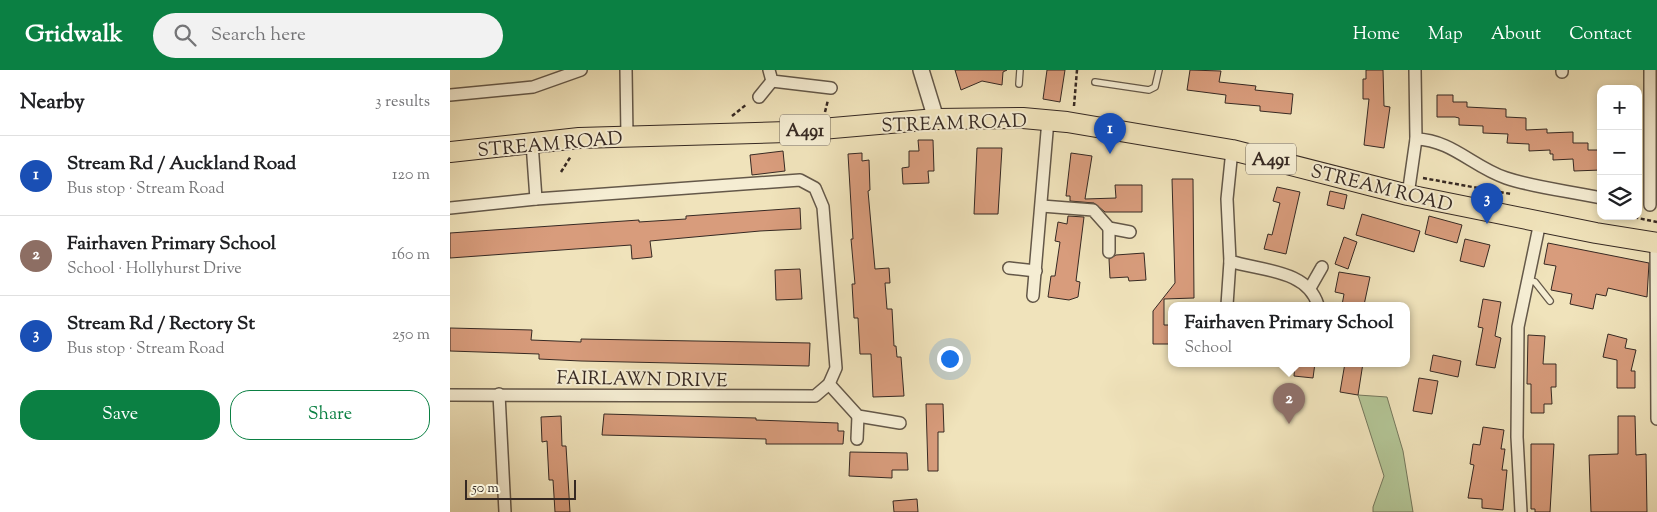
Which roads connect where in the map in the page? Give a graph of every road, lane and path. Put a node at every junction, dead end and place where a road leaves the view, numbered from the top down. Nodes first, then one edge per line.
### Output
1 (581, 70) edge
2 (626, 70) edge
3 (921, 70) edge
4 (1020, 70) edge
5 (1077, 70) edge
6 (1159, 70) edge
7 (1415, 70) edge
8 (1650, 70) edge
9 (770, 76) edge
10 (1095, 82) dead end
11 (1019, 84) dead end
12 (831, 88) dead end
13 (450, 95) edge
14 (759, 97) dead end
15 (1653, 98) edge
16 (936, 119) junction
17 (1048, 120) junction
18 (1072, 123) junction
19 (627, 136) junction
20 (1416, 140) junction
21 (532, 142) junction
22 (1232, 150) junction
23 (450, 152) edge
24 (573, 153) dead end
25 (561, 172) dead end
26 (1408, 195) junction
27 (1597, 197) edge
28 (536, 199) junction
29 (1648, 205) edge
30 (1042, 206) junction
31 (450, 208) edge
32 (1642, 219) edge
33 (1540, 222) junction
34 (1657, 222) edge
35 (1109, 228) junction
36 (1130, 232) dead end
37 (1657, 242) edge
38 (1109, 252) dead end
39 (1230, 261) junction
40 (1322, 267) dead end
41 (1009, 268) dead end
42 (1036, 271) junction
43 (1528, 280) junction
44 (1310, 288) junction
45 (1033, 296) dead end
46 (1550, 301) dead end
47 (1227, 302) edge
48 (1317, 302) edge
49 (829, 384) junction
50 (1657, 388) edge
51 (499, 394) junction
52 (450, 395) edge
53 (858, 416) junction
54 (1657, 420) edge
55 (900, 423) dead end
56 (857, 439) dead end
57 (505, 512) edge
58 (1521, 512) edge

1 - 13 street
2 - 19 street
3 - 16 street
4 - 11 lane
5 - 18 path
6 - 10 lane
7 - 20 street
8 - 15 street
9 - 12 street
9 - 14 street
15 - 29 street
16 - 17 highway, STREAM ROAD / A491
16 - 19 highway, STREAM ROAD / A491
17 - 18 highway, STREAM ROAD / A491
17 - 30 street
18 - 22 highway, STREAM ROAD / A491
19 - 21 highway, STREAM ROAD / A491
20 - 26 street
20 - 27 street
21 - 23 highway, STREAM ROAD / A491
21 - 28 street
22 - 26 highway, STREAM ROAD / A491
22 - 39 street
24 - 25 path
26 - 33 highway, STREAM ROAD / A491
28 - 31 street
28 - 49 street
30 - 35 street
30 - 42 street
32 - 34 path
33 - 37 highway, STREAM ROAD / A491
33 - 43 street
35 - 36 street
35 - 38 street
37 - 50 street
39 - 44 street
39 - 47 street
40 - 44 street
41 - 42 street
42 - 45 street
43 - 46 lane
43 - 58 street
44 - 48 street
49 - 51 street, FAIRLAWN DRIVE
49 - 53 street
50 - 54 street
51 - 52 street, FAIRLAWN DRIVE
51 - 57 street
53 - 55 street
53 - 56 street

